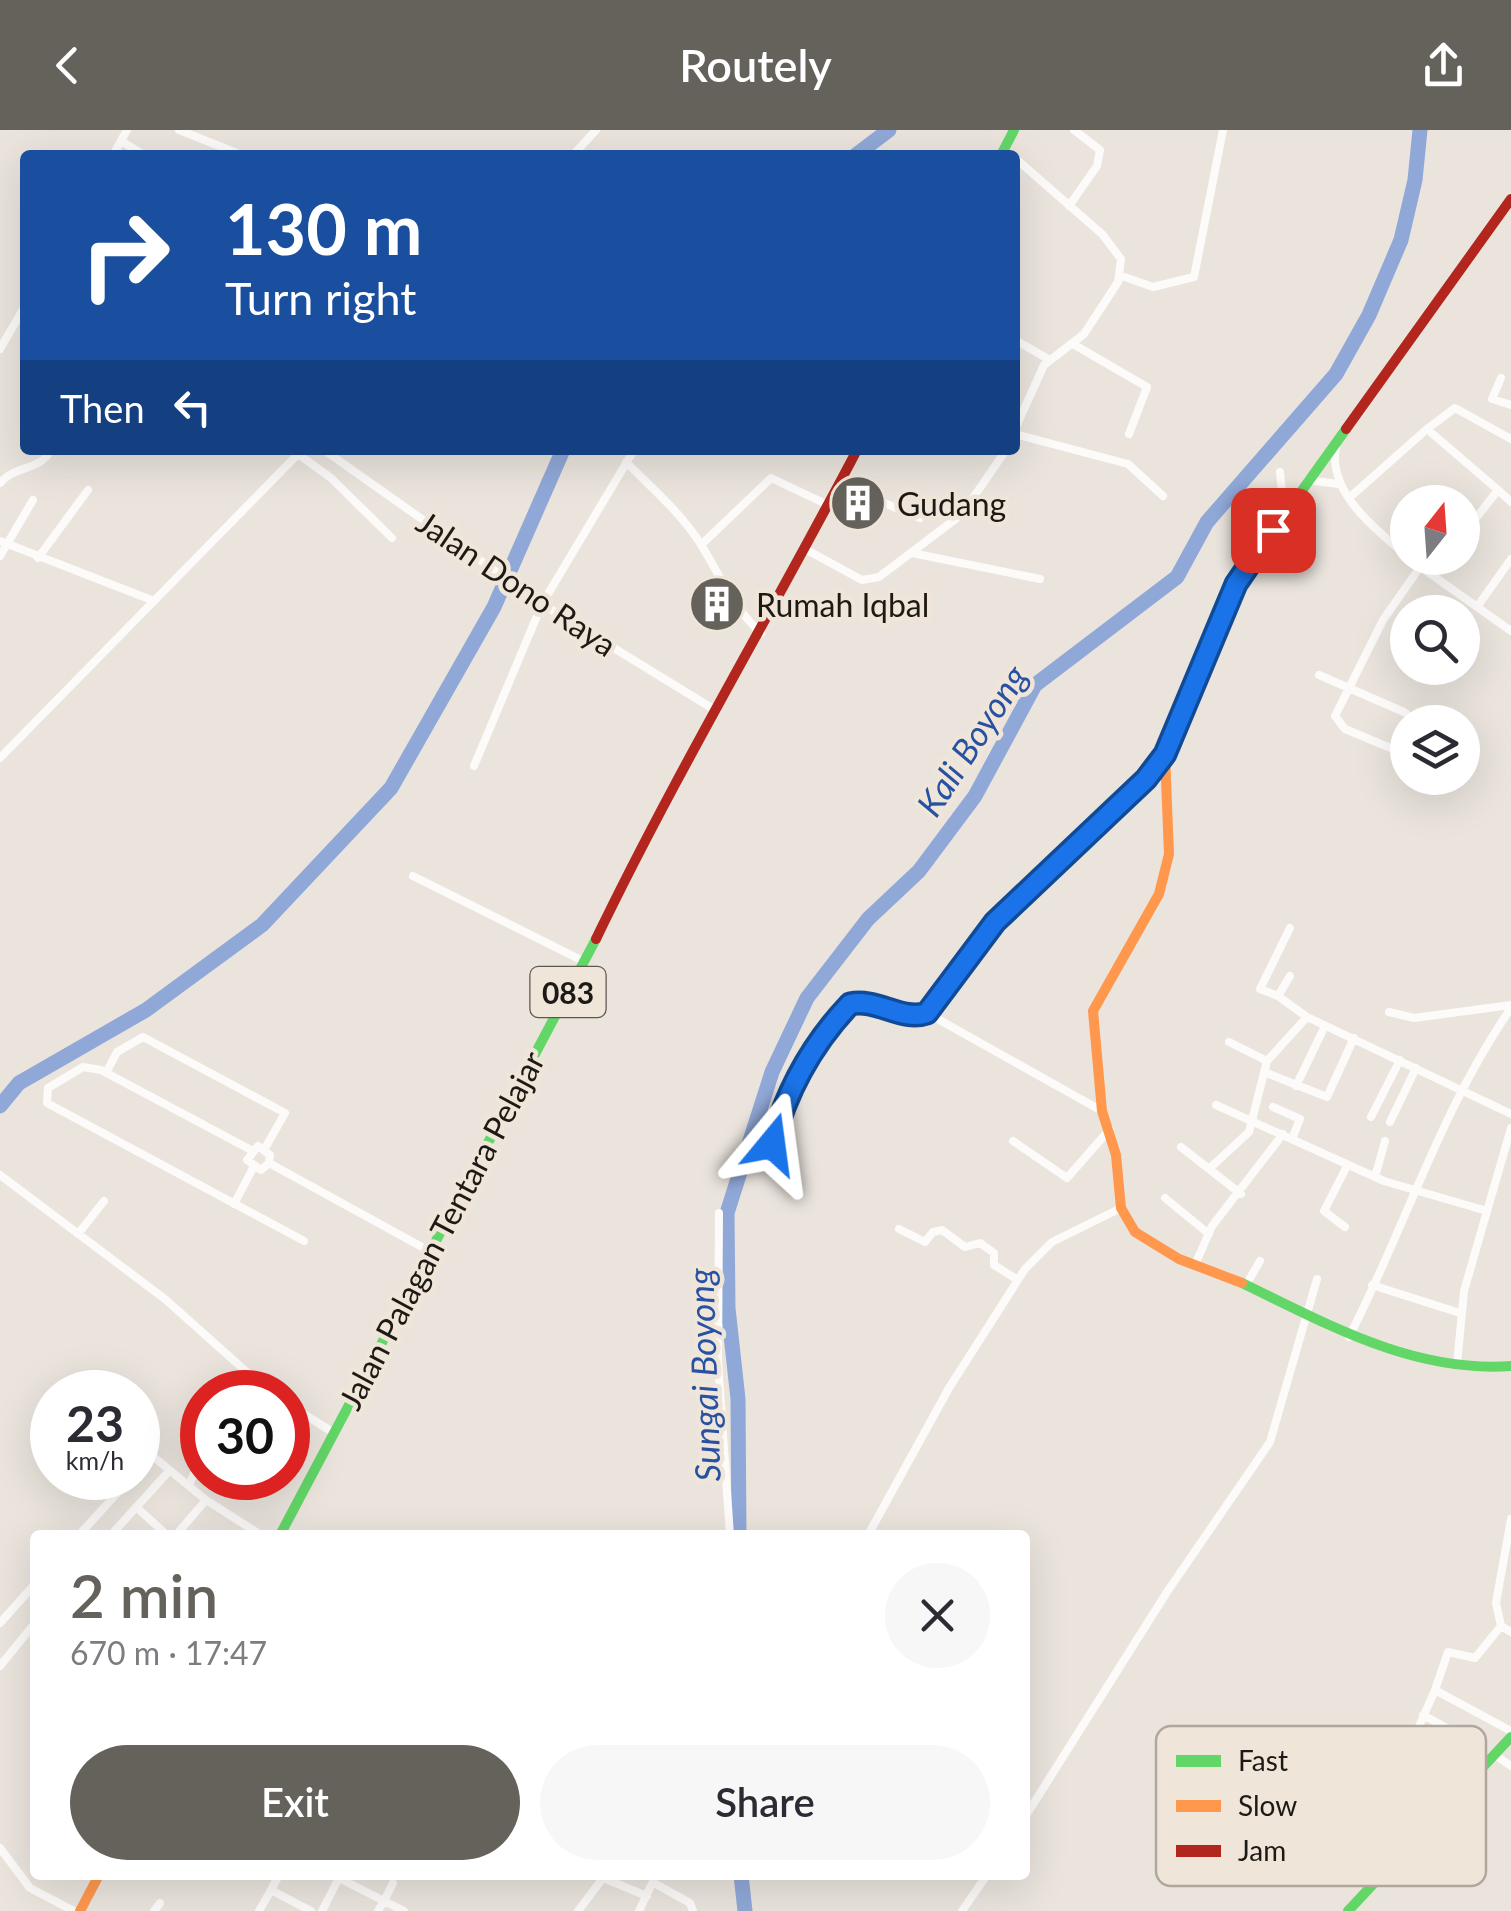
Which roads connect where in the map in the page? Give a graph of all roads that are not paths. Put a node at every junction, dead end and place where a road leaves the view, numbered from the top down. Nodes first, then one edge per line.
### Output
1 (126, 130) edge
2 (178, 130) edge
3 (596, 130) edge
4 (1074, 130) edge
5 (1223, 130) edge
6 (122, 141) junction
7 (116, 150) edge
8 (136, 150) edge
9 (229, 150) edge
10 (578, 150) edge
11 (1020, 164) edge
12 (1511, 199) edge
13 (1070, 206) junction
14 (1119, 275) junction
15 (20, 315) edge
16 (1020, 343) edge
17 (1073, 344) junction
18 (0, 349) edge
19 (1050, 360) junction
20 (1502, 378) dead end
21 (1511, 405) edge
22 (1020, 419) edge
23 (1427, 429) junction
24 (1020, 433) edge
25 (1129, 434) dead end
26 (1338, 436) junction
27 (1511, 438) edge
28 (48, 455) edge
29 (297, 455) edge
30 (304, 455) edge
31 (331, 455) edge
32 (631, 455) edge
33 (854, 455) edge
34 (1003, 455) edge
35 (626, 462) junction
36 (1280, 472) dead end
37 (1308, 480) junction
38 (0, 483) edge
39 (839, 484) junction
40 (1338, 484) junction
41 (88, 490) dead end
42 (1498, 490) junction
43 (1163, 496) dead end
44 (1349, 498) junction
45 (34, 500) dead end
46 (1511, 502) edge
47 (826, 504) junction
48 (1480, 513) edge
49 (920, 518) dead end
50 (1273, 530) junction
51 (392, 538) dead end
52 (1390, 539) edge
53 (3, 543) edge
54 (701, 545) junction
55 (803, 548) junction
56 (912, 552) junction
57 (0, 556) edge
58 (38, 558) junction
59 (1511, 559) edge
60 (1414, 575) edge
61 (1431, 575) edge
62 (1040, 579) dead end
63 (1460, 595) edge
64 (154, 601) junction
65 (698, 603) dead end
66 (1480, 603) edge
67 (542, 604) junction
68 (734, 607) junction
69 (1480, 609) edge
70 (1511, 631) edge
71 (761, 632) junction
72 (1319, 675) dead end
73 (1346, 687) junction
74 (1390, 706) edge
75 (715, 710) junction
76 (1390, 746) edge
77 (1165, 754) junction
78 (0, 758) edge
79 (474, 766) dead end
80 (413, 876) dead end
81 (1290, 928) dead end
82 (585, 962) junction
83 (1290, 976) dead end
84 (1278, 996) junction
85 (1511, 1006) edge
86 (1389, 1012) dead end
87 (927, 1013) junction
88 (1307, 1018) junction
89 (1325, 1026) junction
90 (1354, 1038) junction
91 (1228, 1042) dead end
92 (1400, 1060) junction
93 (1267, 1061) junction
94 (1416, 1068) junction
95 (1264, 1072) junction
96 (106, 1073) junction
97 (1296, 1086) junction
98 (1464, 1090) junction
99 (1216, 1105) dead end
100 (1273, 1108) dead end
101 (1102, 1110) junction
102 (1511, 1114) edge
103 (1372, 1117) dead end
104 (1254, 1120) junction
105 (1390, 1122) dead end
106 (1511, 1128) edge
107 (1110, 1129) junction
108 (1283, 1134) junction
109 (1292, 1139) junction
110 (1014, 1141) dead end
111 (1385, 1141) dead end
112 (772, 1144) dead end
113 (1181, 1146) dead end
114 (251, 1150) junction
115 (264, 1150) junction
116 (270, 1164) junction
117 (1347, 1166) junction
118 (253, 1168) junction
119 (1210, 1168) junction
120 (1, 1177) edge
121 (1374, 1177) junction
122 (1413, 1191) junction
123 (1241, 1194) junction
124 (1165, 1198) dead end
125 (104, 1201) dead end
126 (234, 1204) junction
127 (1120, 1208) junction
128 (1487, 1211) junction
129 (719, 1213) dead end
130 (1346, 1228) dead end
131 (900, 1229) dead end
132 (78, 1234) junction
133 (1208, 1234) junction
134 (304, 1241) dead end
135 (432, 1252) junction
136 (1260, 1261) dead end
137 (1195, 1265) junction
138 (1317, 1279) dead end
139 (1018, 1280) junction
140 (1246, 1285) junction
141 (1372, 1286) junction
142 (1460, 1313) junction
143 (1309, 1315) junction
144 (1349, 1336) junction
145 (1457, 1364) junction
146 (1511, 1366) edge
147 (246, 1370) edge
148 (310, 1418) edge
149 (334, 1433) junction
150 (160, 1462) edge
151 (169, 1471) junction
152 (180, 1479) edge
153 (110, 1500) edge
154 (206, 1500) joint
155 (136, 1508) junction
156 (1511, 1519) edge
157 (83, 1530) edge
158 (116, 1530) edge
159 (161, 1530) edge
160 (180, 1530) edge
161 (253, 1530) edge
162 (283, 1530) edge
163 (730, 1530) edge
164 (871, 1530) edge
165 (30, 1590) edge
166 (0, 1623) edge
167 (1501, 1626) junction
168 (30, 1629) edge
169 (1511, 1632) edge
170 (0, 1666) edge
171 (1435, 1690) junction
172 (1423, 1715) junction
173 (1419, 1726) edge
174 (1443, 1726) edge
175 (1511, 1734) edge
176 (1495, 1755) junction
177 (1486, 1765) edge
178 (1511, 1766) edge
179 (1030, 1808) edge
180 (0, 1848) edge
181 (96, 1880) edge
182 (275, 1880) edge
183 (334, 1880) edge
184 (344, 1880) edge
185 (598, 1880) edge
186 (604, 1880) edge
187 (655, 1880) edge
188 (656, 1880) edge
189 (983, 1880) edge
190 (393, 1883) dead end
191 (1372, 1886) edge
192 (270, 1890) junction
193 (647, 1896) junction
194 (384, 1901) junction
195 (77, 1911) edge
196 (259, 1911) edge
197 (311, 1911) edge
198 (322, 1911) edge
199 (378, 1911) edge
200 (404, 1911) edge
201 (578, 1911) edge
202 (639, 1911) edge
203 (694, 1911) edge
204 (962, 1911) edge
205 (1348, 1911) edge

1 - 6 street
2 - 9 street
3 - 10 street
4 - 13 street
5 - 14 street
6 - 7 street
6 - 8 street
11 - 13 street
12 - 26 street
13 - 14 street
14 - 17 street
15 - 18 street
16 - 19 street
17 - 19 street
17 - 25 street
19 - 22 street
20 - 21 street
23 - 27 street
23 - 42 street
23 - 44 street
24 - 43 street
26 - 37 street
26 - 40 street
28 - 38 street
29 - 64 street
30 - 51 street
31 - 67 street, Jalan Dono Raya
32 - 35 street
33 - 39 street, Jalan Palagan Tentara Pelajar / 083
34 - 56 street
35 - 54 street
35 - 67 street
36 - 50 street
37 - 40 street
37 - 50 street
39 - 47 street, Jalan Palagan Tentara Pelajar / 083
39 - 49 street
40 - 44 street
41 - 58 street
42 - 46 street
42 - 48 street
44 - 52 street
45 - 53 street
47 - 54 street
47 - 55 street, Jalan Palagan Tentara Pelajar / 083
50 - 77 street
53 - 57 street
53 - 58 street
54 - 68 street
55 - 56 street
55 - 71 street, Jalan Palagan Tentara Pelajar / 083
56 - 62 street
58 - 64 street
59 - 66 street
60 - 73 street
61 - 63 street
64 - 78 street
65 - 68 street
67 - 75 street, Jalan Dono Raya
67 - 79 street
68 - 71 street
69 - 70 street
71 - 75 street, Jalan Palagan Tentara Pelajar / 083
72 - 73 street
73 - 74 street
73 - 76 street
75 - 82 street, Jalan Palagan Tentara Pelajar / 083
77 - 87 street
77 - 101 street
80 - 82 street
81 - 84 street
82 - 135 street, Jalan Palagan Tentara Pelajar / 083
83 - 84 street
84 - 88 street
85 - 86 street
85 - 98 street
87 - 101 street
87 - 112 street
88 - 89 street
88 - 93 street
89 - 90 street
89 - 97 street
90 - 92 street
90 - 97 street
91 - 93 street
92 - 94 street
92 - 103 street
93 - 95 street
94 - 98 street
94 - 105 street
95 - 97 street
95 - 104 street
96 - 114 street
96 - 115 street
96 - 126 street
98 - 102 street
98 - 122 street
99 - 104 street
100 - 109 street
101 - 107 street
104 - 108 street
104 - 119 street
106 - 128 street
107 - 110 street
107 - 127 street
108 - 109 street
108 - 123 street
109 - 117 street
111 - 121 street
113 - 119 street
114 - 115 street
114 - 118 street
115 - 116 street
116 - 118 street
116 - 135 street
117 - 121 street
117 - 130 street
118 - 126 street
119 - 123 street
120 - 132 street
121 - 122 street
122 - 128 street
122 - 141 street
123 - 133 street
124 - 133 street
125 - 132 street
126 - 134 street
127 - 137 street
127 - 139 street
128 - 142 street
129 - 163 street
131 - 139 street
132 - 147 street
133 - 137 street
135 - 149 street, Jalan Palagan Tentara Pelajar / 083
136 - 140 street
137 - 140 street
138 - 143 street
139 - 164 street
140 - 143 street
141 - 142 street
141 - 144 street
142 - 145 street
143 - 144 street
143 - 179 street
144 - 145 street
145 - 146 street
148 - 149 street
149 - 162 street, Jalan Palagan Tentara Pelajar / 083
150 - 151 street
151 - 152 street
151 - 155 street
153 - 157 street
154 - 160 street
154 - 161 street
155 - 158 street
155 - 159 street
156 - 167 street
165 - 166 street
167 - 169 street
167 - 171 street
168 - 170 street
171 - 172 street
171 - 175 street
172 - 173 street
172 - 174 street
175 - 176 street
176 - 177 street
176 - 178 street
180 - 195 street
181 - 195 street
182 - 192 street
183 - 198 street
184 - 194 street
185 - 201 street
186 - 193 street
187 - 193 street
188 - 203 street
189 - 204 street
190 - 194 street
191 - 205 street
192 - 196 street
192 - 197 street
193 - 202 street
194 - 199 street
194 - 200 street

